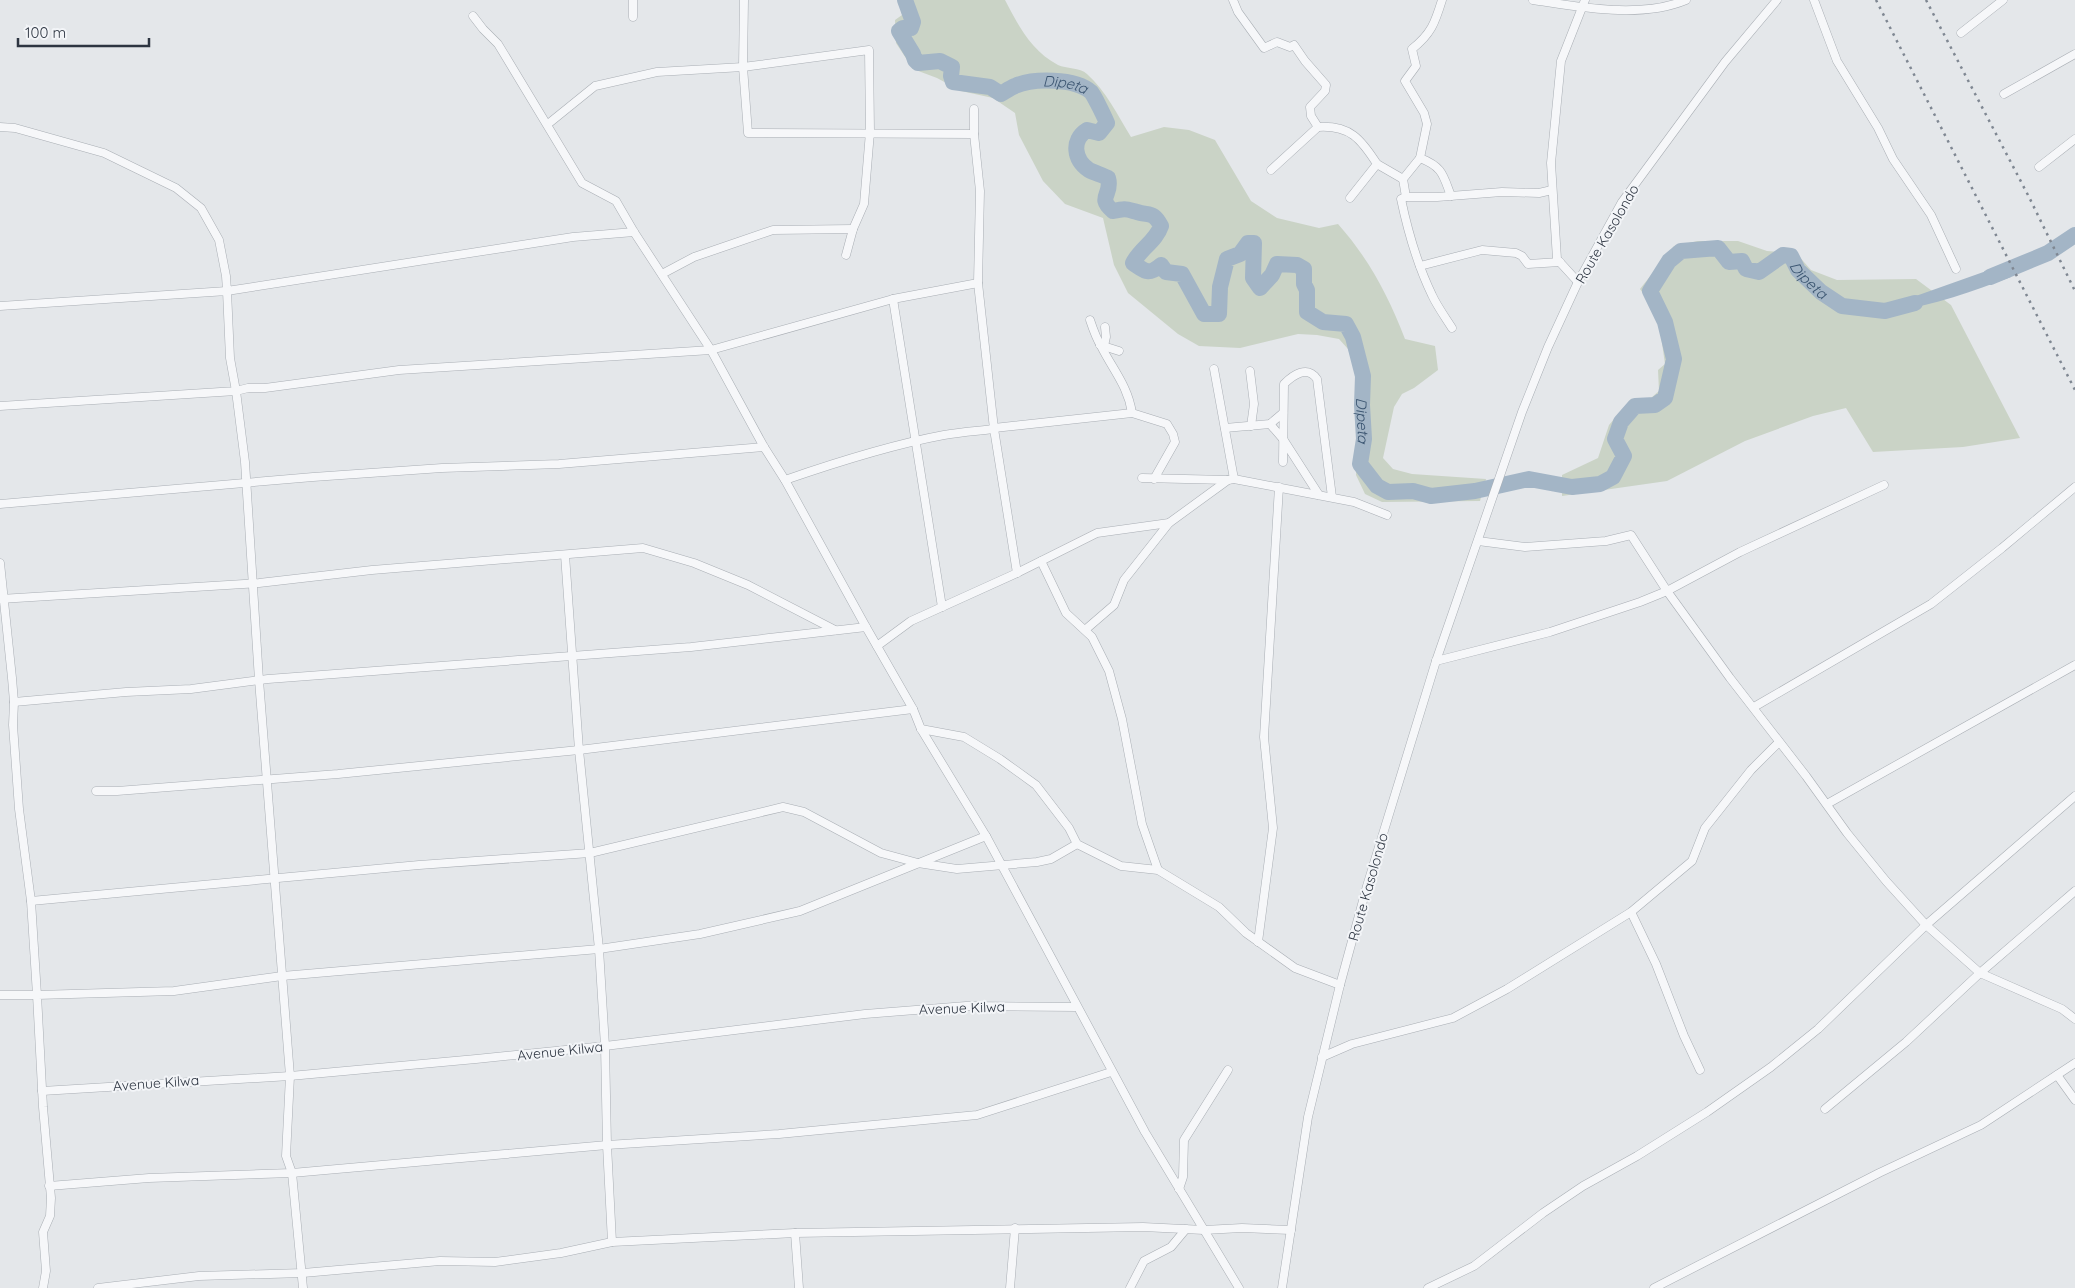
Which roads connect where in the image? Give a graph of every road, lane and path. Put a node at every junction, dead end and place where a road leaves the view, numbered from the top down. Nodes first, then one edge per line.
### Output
1 (632, 0) edge
2 (744, 0) edge
3 (1234, 0) edge
4 (1442, 0) edge
5 (1533, 0) edge
6 (1585, 0) edge
7 (1686, 0) edge
8 (1777, 0) edge
9 (1814, 0) edge
10 (2004, 0) edge
11 (1582, 8) junction
12 (473, 16) dead end
13 (632, 17) dead end
14 (1961, 33) dead end
15 (2075, 54) edge
16 (743, 67) junction
17 (2004, 94) dead end
18 (974, 108) dead end
19 (548, 124) junction
20 (0, 127) edge
21 (1318, 127) junction
22 (870, 132) junction
23 (974, 134) junction
24 (2075, 139) edge
25 (1420, 158) junction
26 (1377, 164) junction
27 (2039, 166) dead end
28 (1271, 170) dead end
29 (1403, 179) junction
30 (1552, 190) junction
31 (1451, 196) junction
32 (1406, 197) junction
33 (1350, 198) dead end
34 (853, 229) junction
35 (634, 232) junction
36 (846, 255) dead end
37 (1560, 262) junction
38 (1420, 266) junction
39 (1956, 269) dead end
40 (662, 274) junction
41 (1578, 282) junction
42 (978, 283) junction
43 (227, 291) junction
44 (893, 298) junction
45 (0, 306) edge
46 (1090, 320) dead end
47 (1106, 327) dead end
48 (1452, 328) dead end
49 (1102, 346) junction
50 (711, 350) junction
51 (1119, 351) dead end
52 (1214, 368) dead end
53 (1250, 371) dead end
54 (236, 391) junction
55 (0, 406) edge
56 (1132, 413) junction
57 (1283, 413) junction
58 (1270, 424) junction
59 (1251, 426) junction
60 (994, 428) junction
61 (1225, 428) junction
62 (1283, 439) junction
63 (915, 442) junction
64 (764, 448) junction
65 (1283, 462) dead end
66 (1142, 478) dead end
67 (1154, 479) junction
68 (785, 480) junction
69 (1231, 480) junction
70 (246, 484) junction
71 (1884, 485) dead end
72 (1279, 486) junction
73 (2075, 487) edge
74 (1319, 495) junction
75 (1332, 498) junction
76 (0, 504) edge
77 (1387, 515) dead end
78 (1169, 523) junction
79 (1478, 541) junction
80 (565, 555) junction
81 (1040, 561) junction
82 (0, 564) edge
83 (1017, 573) junction
84 (252, 582) junction
85 (1667, 592) junction
86 (1, 599) edge
87 (942, 607) junction
88 (866, 627) junction
89 (835, 630) junction
90 (1085, 630) junction
91 (877, 646) junction
92 (572, 657) junction
93 (1436, 661) junction
94 (2075, 665) edge
95 (259, 680) junction
96 (14, 702) junction
97 (1754, 707) junction
98 (913, 708) junction
99 (921, 729) junction
100 (1779, 742) junction
101 (579, 750) junction
102 (268, 779) junction
103 (96, 791) dead end
104 (2075, 796) edge
105 (1827, 804) junction
106 (986, 836) junction
107 (1077, 844) junction
108 (590, 853) junction
109 (918, 863) junction
110 (1002, 865) junction
111 (1158, 870) junction
112 (274, 879) junction
113 (2075, 891) edge
114 (32, 901) junction
115 (1631, 912) junction
116 (1926, 925) junction
117 (1258, 942) junction
118 (599, 949) junction
119 (1980, 973) junction
120 (282, 976) junction
121 (1340, 985) junction
122 (0, 995) edge
123 (37, 995) junction
124 (1077, 1007) junction
125 (2075, 1019) edge
126 (605, 1046) junction
127 (1322, 1057) junction
128 (2075, 1063) edge
129 (1228, 1070) dead end
130 (1700, 1070) dead end
131 (1111, 1072) junction
132 (2056, 1075) junction
133 (290, 1076) junction
134 (42, 1091) junction
135 (2075, 1100) edge
136 (1825, 1109) dead end
137 (607, 1145) junction
138 (292, 1173) junction
139 (49, 1186) junction
140 (1180, 1190) junction
141 (1014, 1228) junction
142 (1186, 1229) junction
143 (1204, 1230) junction
144 (1291, 1230) junction
145 (795, 1232) junction
146 (612, 1242) junction
147 (302, 1273) junction
148 (44, 1288) edge
149 (98, 1288) edge
150 (303, 1288) edge
151 (798, 1288) edge
152 (1010, 1288) edge
153 (1130, 1288) edge
154 (1239, 1288) edge
155 (1282, 1288) edge
156 (1428, 1288) edge
157 (1654, 1288) edge

1 - 13 street
2 - 16 street
3 - 21 street
4 - 25 street
5 - 11 street
6 - 11 street
7 - 11 street
8 - 41 street, Route Kasolondo
9 - 39 street
10 - 14 street
11 - 30 street
12 - 19 street
15 - 17 street
16 - 19 street
16 - 22 street
16 - 22 street
18 - 23 street
19 - 35 street
20 - 43 street
21 - 26 street
21 - 28 street
22 - 23 street
22 - 34 street
23 - 42 street
24 - 27 street
25 - 29 street
25 - 31 street
26 - 29 street
26 - 33 street
29 - 32 street
30 - 31 street
30 - 37 street
31 - 32 street
32 - 38 street
34 - 36 street
34 - 40 street
35 - 40 street
35 - 43 street
37 - 38 street
37 - 41 street
38 - 48 street
40 - 50 street
41 - 79 street, Route Kasolondo
42 - 44 street
42 - 60 street
43 - 45 street
43 - 54 street
44 - 50 street
44 - 63 street
46 - 49 street
47 - 49 street
49 - 51 street
49 - 56 street
50 - 54 street
50 - 64 street
52 - 61 street
53 - 59 street
54 - 55 street
54 - 70 street
56 - 60 street
56 - 67 street
57 - 58 street
57 - 62 street
57 - 75 street
58 - 59 street
58 - 62 street
59 - 61 street
60 - 63 street
60 - 83 street
61 - 69 street
62 - 65 street
62 - 74 street
63 - 68 street
63 - 87 street
64 - 68 street
64 - 70 street
66 - 67 street
67 - 69 street
68 - 88 street
69 - 72 street
69 - 78 street
70 - 76 street
70 - 84 street
71 - 85 street
72 - 74 street
72 - 117 street
73 - 97 street
74 - 75 street
75 - 77 street
78 - 81 street
78 - 90 street
79 - 85 street
79 - 93 street, Route Kasolondo
80 - 84 street
80 - 89 street
80 - 92 street
81 - 83 street
81 - 90 street
82 - 86 street
83 - 87 street
84 - 86 street
84 - 95 street
85 - 93 street
85 - 97 street
86 - 96 street
87 - 91 street
88 - 89 street
88 - 91 street
89 - 92 street
90 - 111 street
91 - 98 street
92 - 95 street
92 - 101 street
93 - 121 street, Route Kasolondo
94 - 105 street
95 - 96 street
95 - 102 street
96 - 114 street
97 - 100 street
98 - 99 street
98 - 101 street
99 - 106 street
99 - 107 street
100 - 105 street
100 - 115 street
101 - 102 street
101 - 108 street
102 - 103 street
102 - 112 street
104 - 116 street
105 - 116 street
106 - 109 street
106 - 110 street
107 - 110 street
107 - 111 street
108 - 109 street
108 - 112 street
108 - 118 street
109 - 110 street
109 - 118 street
110 - 124 street
111 - 117 street
112 - 114 street
112 - 120 street
113 - 119 street
114 - 123 street
115 - 127 street
115 - 130 street
116 - 119 street
116 - 156 street
117 - 121 street
118 - 120 street
118 - 126 street
119 - 125 street
119 - 136 street
120 - 123 street
120 - 133 street
121 - 127 street, Route Kasolondo
122 - 123 street
123 - 134 street
124 - 126 street, Avenue Kilwa
124 - 131 street
126 - 133 street, Avenue Kilwa
126 - 137 street
127 - 144 street, Route Kasolondo
128 - 132 street
129 - 140 street
131 - 137 street
131 - 140 street
132 - 135 street
132 - 157 street
133 - 134 street, Avenue Kilwa
133 - 138 street
134 - 139 street
137 - 138 street
137 - 146 street
138 - 139 street
138 - 147 street
139 - 148 street
140 - 143 street
141 - 142 street
141 - 145 street
141 - 152 street
142 - 143 street
142 - 153 street
143 - 144 street
143 - 154 street
144 - 155 street, Route Kasolondo
145 - 146 street
145 - 151 street
146 - 147 street
147 - 149 street
147 - 150 street

